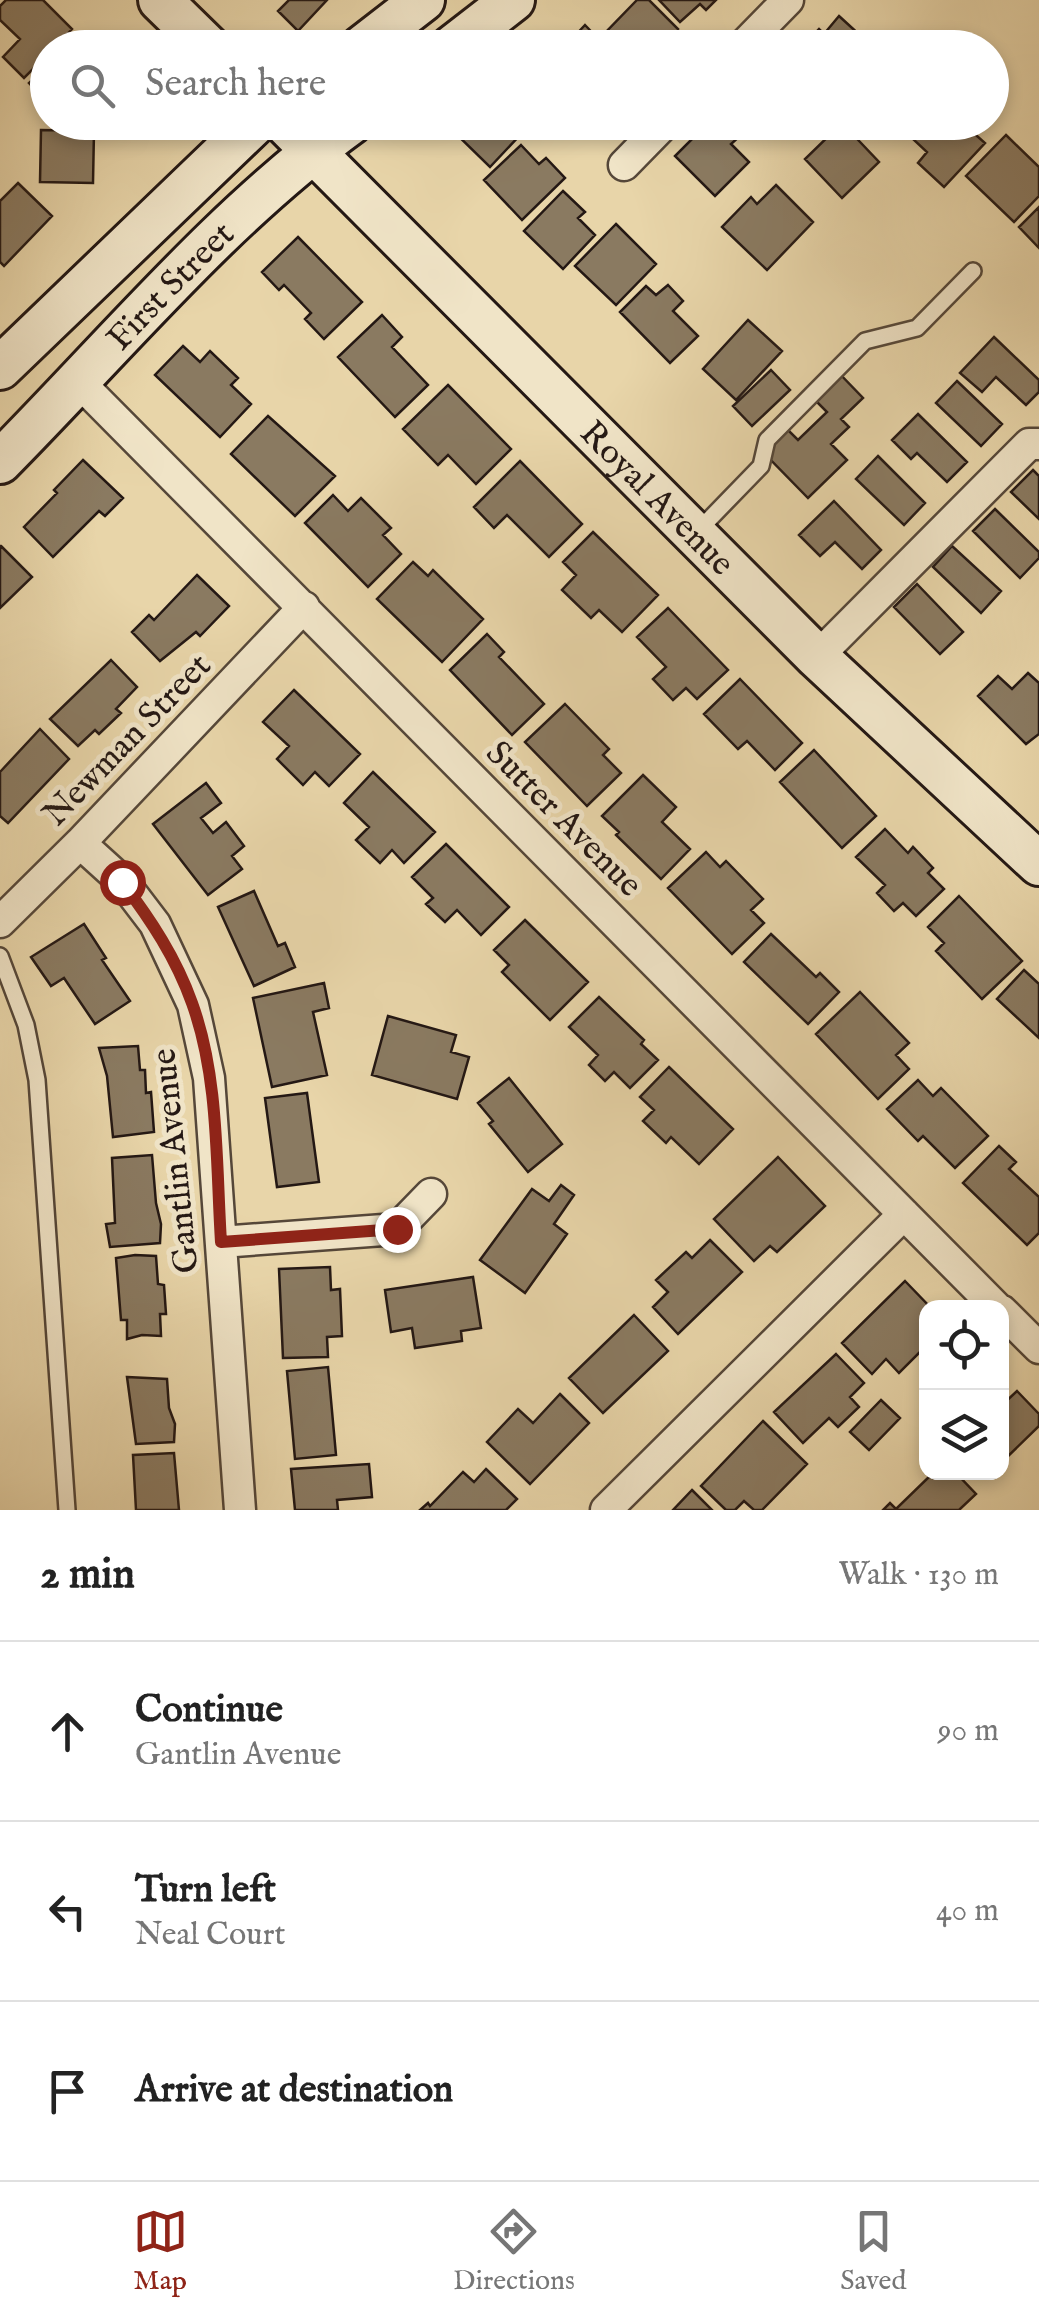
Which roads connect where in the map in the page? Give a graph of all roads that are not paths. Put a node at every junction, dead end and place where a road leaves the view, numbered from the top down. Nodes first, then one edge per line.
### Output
1 (160, 0) edge
2 (423, 0) edge
3 (513, 0) edge
4 (788, 0) edge
5 (191, 30) edge
6 (384, 30) edge
7 (474, 30) edge
8 (759, 30) edge
9 (237, 140) edge
10 (296, 140) edge
11 (300, 140) edge
12 (648, 140) edge
13 (624, 165) dead end
14 (973, 271) dead end
15 (0, 368) edge
16 (79, 382) junction
17 (1039, 444) edge
18 (0, 462) edge
19 (694, 534) junction
20 (304, 607) junction
21 (817, 657) junction
22 (80, 843) junction
23 (1039, 864) edge
24 (0, 922) edge
25 (0, 956) edge
26 (431, 1194) dead end
27 (904, 1214) junction
28 (221, 1242) junction
29 (990, 1300) edge
30 (1009, 1319) edge
31 (1039, 1348) edge
32 (67, 1510) edge
33 (240, 1510) edge
34 (606, 1510) edge

1 - 5 main road
2 - 6 main road
3 - 7 main road
4 - 8 street
9 - 15 main road, First Street
10 - 16 main road, First Street
11 - 19 main road, Royal Avenue
12 - 13 street
14 - 19 lane
16 - 18 main road, First Street
16 - 20 street, Sutter Avenue
17 - 21 street
19 - 21 main road, Royal Avenue
20 - 22 street, Newman Street
20 - 27 street, Sutter Avenue
21 - 23 main road, Royal Avenue
22 - 24 street, Newman Street
22 - 28 street, Gantlin Avenue
25 - 32 lane
26 - 28 street
27 - 29 street, Sutter Avenue
27 - 34 street
28 - 33 street, Gantlin Avenue
30 - 31 street, Sutter Avenue

